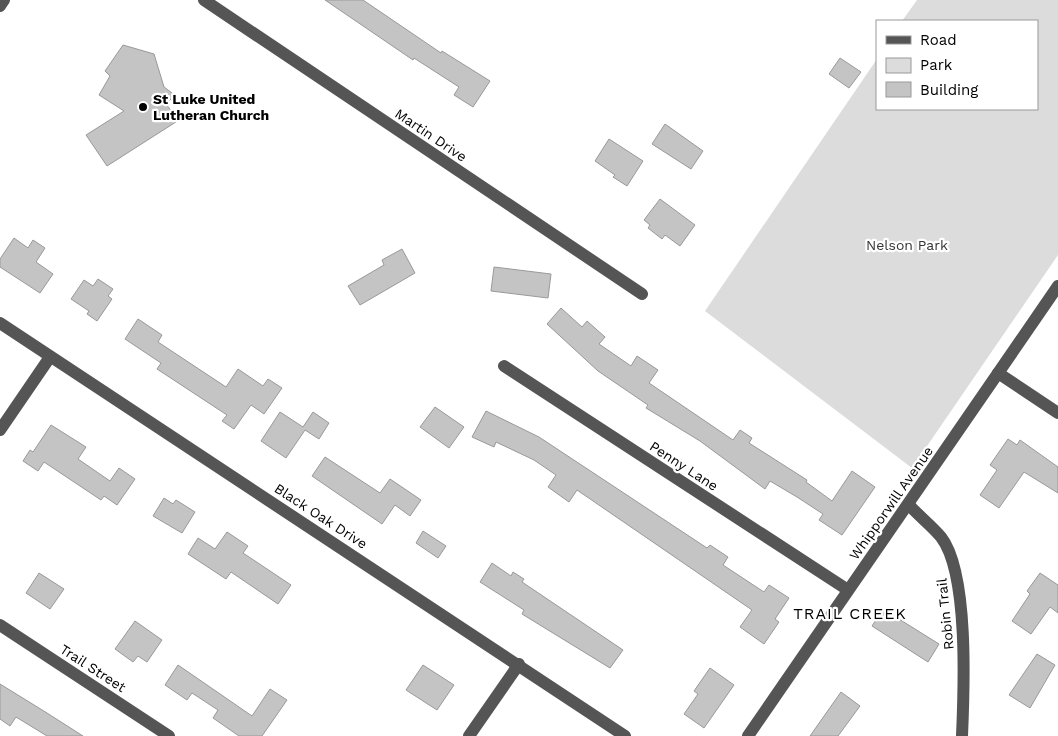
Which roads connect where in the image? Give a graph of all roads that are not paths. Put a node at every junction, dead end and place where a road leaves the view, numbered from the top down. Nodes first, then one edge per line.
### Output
1 (4, 0) edge
2 (204, 0) edge
3 (0, 6) edge
4 (1058, 286) edge
5 (642, 294) dead end
6 (0, 323) edge
7 (50, 357) junction
8 (504, 366) dead end
9 (998, 373) junction
10 (1058, 414) edge
11 (0, 430) edge
12 (908, 505) junction
13 (848, 590) junction
14 (0, 625) edge
15 (519, 664) junction
16 (169, 736) edge
17 (469, 736) edge
18 (625, 736) edge
19 (748, 736) edge
20 (962, 736) edge

1 - 3 street
2 - 5 street, Martin Drive
4 - 9 street, Whipporwill Avenue
6 - 7 street, Black Oak Drive
7 - 11 street
7 - 15 street, Black Oak Drive
8 - 13 street, Penny Lane
9 - 10 street
9 - 12 street, Whipporwill Avenue
12 - 13 street, Whipporwill Avenue
12 - 20 street, Robin Trail
13 - 19 street, Whipporwill Avenue
14 - 16 street, Trail Street
15 - 17 street
15 - 18 street, Black Oak Drive

